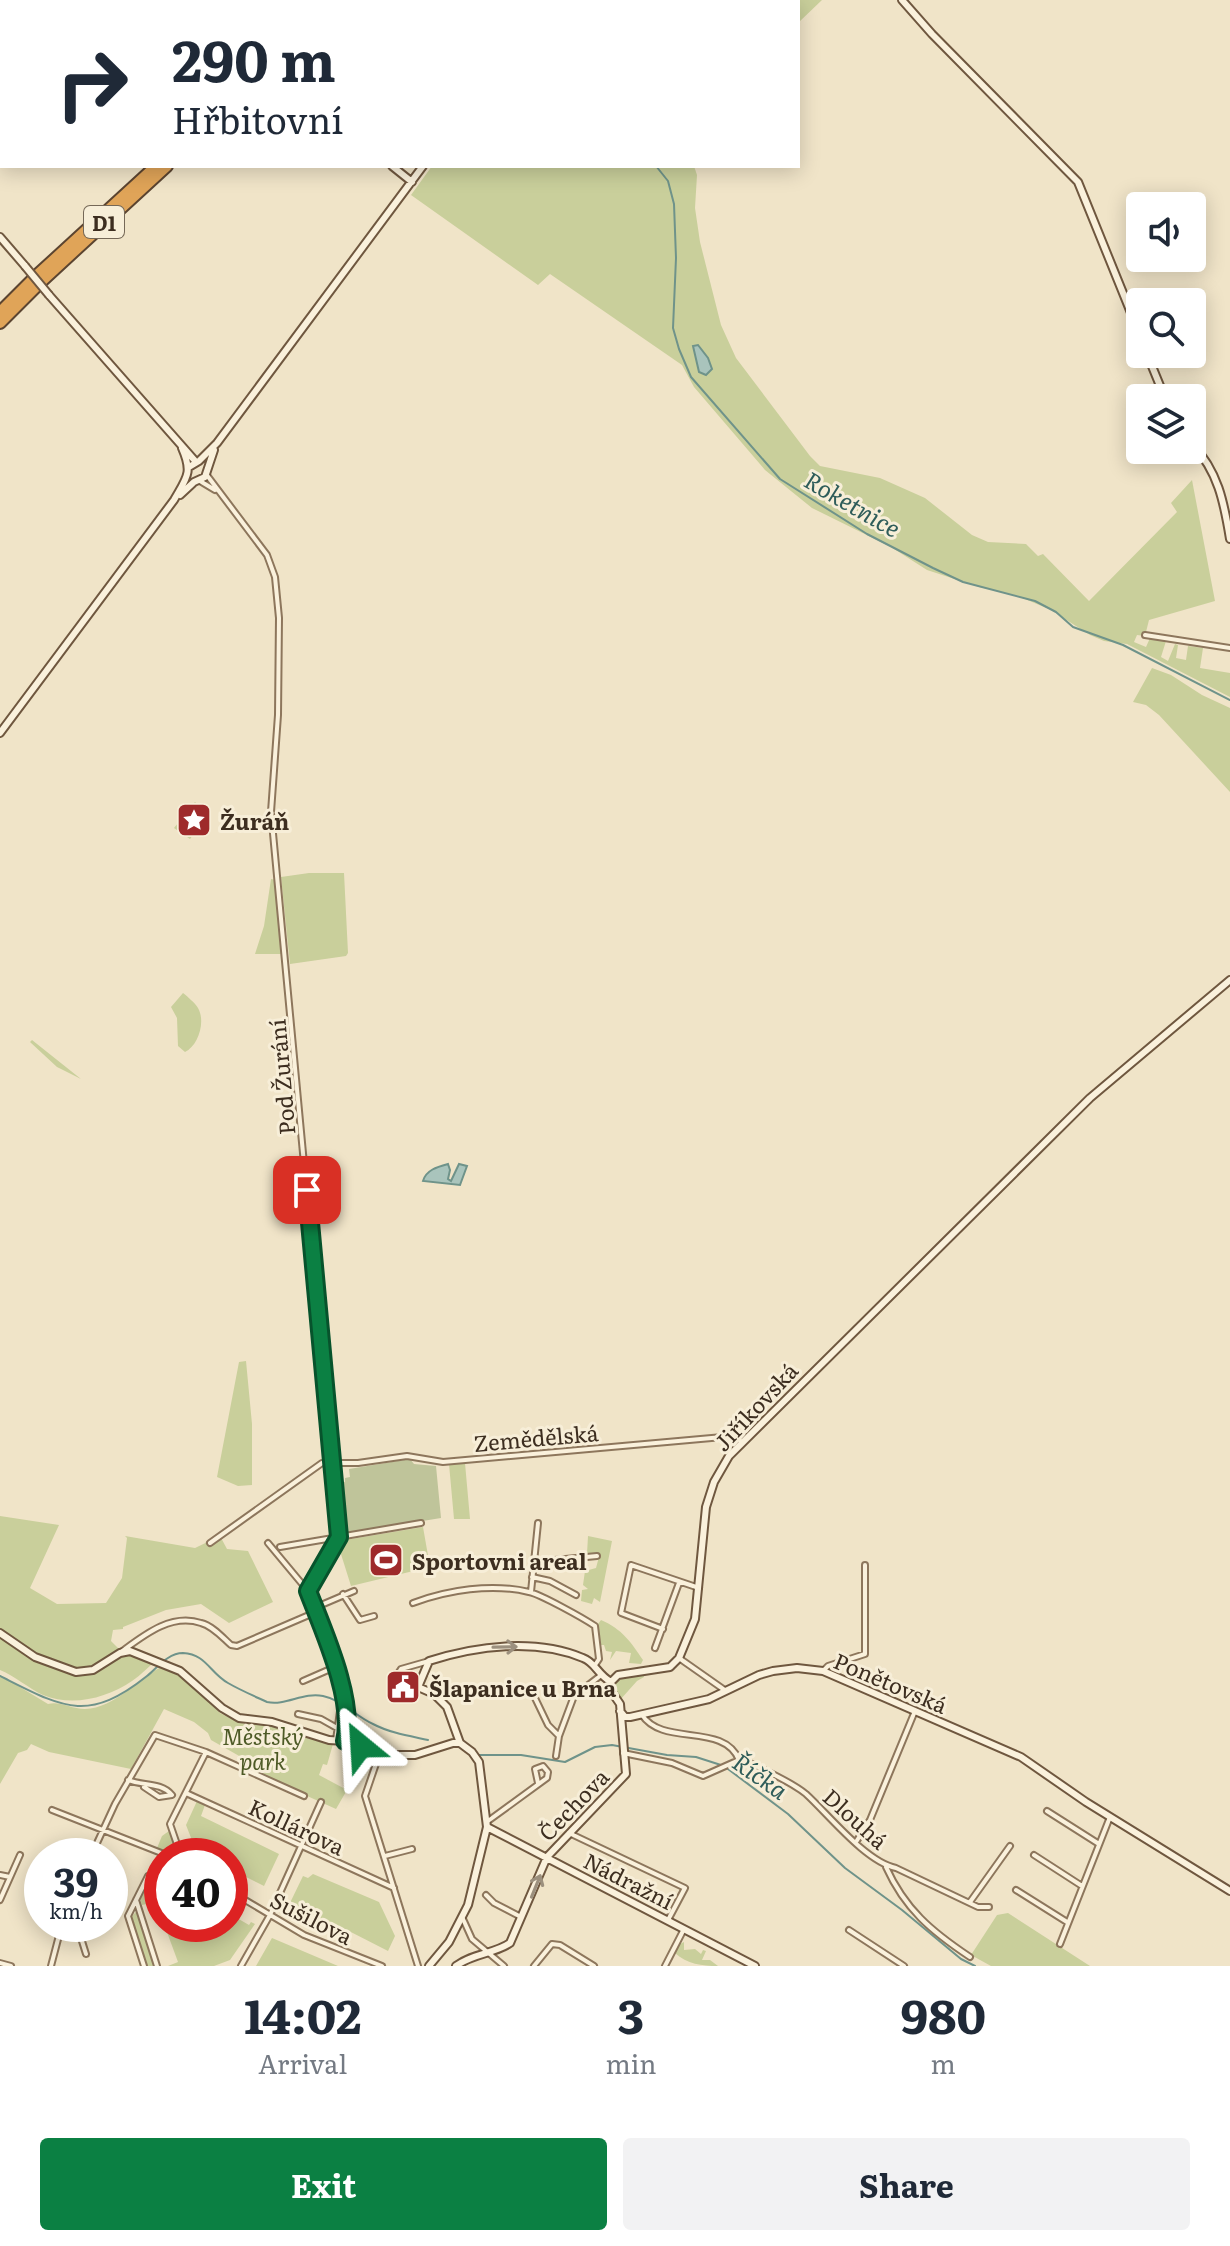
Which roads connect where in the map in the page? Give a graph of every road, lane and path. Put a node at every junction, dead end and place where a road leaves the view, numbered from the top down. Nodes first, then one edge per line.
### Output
1 (902, 0) edge
2 (154, 168) edge
3 (165, 168) edge
4 (394, 168) edge
5 (422, 168) edge
6 (412, 182) junction
7 (0, 237) edge
8 (37, 280) junction
9 (1126, 300) edge
10 (0, 312) edge
11 (0, 323) edge
12 (217, 443) junction
13 (1206, 459) edge
14 (192, 466) junction
15 (206, 472) junction
16 (198, 481) junction
17 (217, 492) junction
18 (174, 500) junction
19 (1230, 539) edge
20 (1145, 635) dead end
21 (1230, 648) edge
22 (0, 733) edge
23 (1230, 980) edge
24 (742, 1442) junction
25 (332, 1464) junction
26 (421, 1523) dead end
27 (538, 1523) dead end
28 (339, 1537) junction
29 (210, 1543) dead end
30 (268, 1543) dead end
31 (280, 1547) dead end
32 (597, 1556) dead end
33 (534, 1562) junction
34 (865, 1565) dead end
35 (532, 1577) junction
36 (679, 1583) junction
37 (700, 1588) junction
38 (308, 1591) junction
39 (354, 1591) dead end
40 (531, 1592) junction
41 (343, 1594) junction
42 (576, 1595) dead end
43 (413, 1603) dead end
44 (315, 1610) junction
45 (374, 1616) dead end
46 (663, 1629) junction
47 (1, 1633) edge
48 (655, 1648) dead end
49 (120, 1653) junction
50 (679, 1658) junction
51 (429, 1661) junction
52 (594, 1666) junction
53 (335, 1667) junction
54 (823, 1671) junction
55 (600, 1676) junction
56 (303, 1681) dead end
57 (611, 1682) junction
58 (418, 1687) junction
59 (726, 1691) junction
60 (535, 1698) dead end
61 (343, 1711) junction
62 (620, 1711) junction
63 (915, 1711) junction
64 (298, 1714) dead end
65 (639, 1715) junction
66 (337, 1728) junction
67 (621, 1731) junction
68 (559, 1736) junction
69 (336, 1740) junction
70 (345, 1741) junction
71 (460, 1743) junction
72 (623, 1748) junction
73 (206, 1752) junction
74 (380, 1752) junction
75 (556, 1756) dead end
76 (739, 1760) junction
77 (128, 1780) junction
78 (538, 1783) dead end
79 (144, 1787) junction
80 (186, 1793) junction
81 (172, 1795) junction
82 (304, 1796) dead end
83 (182, 1800) junction
84 (321, 1802) dead end
85 (52, 1810) dead end
86 (1047, 1811) dead end
87 (1110, 1817) junction
88 (486, 1825) junction
89 (103, 1829) junction
90 (569, 1833) junction
91 (99, 1838) edge
92 (175, 1838) edge
93 (856, 1842) junction
94 (1099, 1844) junction
95 (144, 1846) edge
96 (301, 1846) junction
97 (1010, 1846) dead end
98 (412, 1849) dead end
99 (20, 1855) dead end
100 (1034, 1855) dead end
101 (385, 1856) junction
102 (547, 1857) junction
103 (885, 1865) junction
104 (0, 1875) edge
105 (10, 1877) junction
106 (144, 1884) edge
107 (1082, 1886) junction
108 (394, 1888) junction
109 (1016, 1890) dead end
110 (1230, 1891) edge
111 (486, 1895) dead end
112 (0, 1900) edge
113 (136, 1900) junction
114 (248, 1902) edge
115 (970, 1902) junction
116 (989, 1907) dead end
117 (270, 1915) junction
118 (523, 1918) junction
119 (463, 1919) junction
120 (668, 1920) junction
121 (1067, 1922) junction
122 (684, 1929) junction
123 (849, 1930) dead end
124 (57, 1942) edge
125 (82, 1942) edge
126 (1060, 1944) dead end
127 (487, 1952) junction
128 (86, 1954) dead end
129 (970, 1957) dead end
130 (0, 1963) edge
131 (11, 1966) edge
132 (51, 1966) edge
133 (144, 1966) edge
134 (157, 1966) edge
135 (241, 1966) edge
136 (382, 1966) edge
137 (418, 1966) edge
138 (429, 1966) edge
139 (456, 1966) edge
140 (504, 1966) edge
141 (534, 1966) edge
142 (594, 1966) edge
143 (665, 1966) edge
144 (755, 1966) edge
145 (904, 1966) edge

1 - 9 street
2 - 8 highway, D1
3 - 8 highway, D1
4 - 6 street
5 - 6 street
6 - 12 street
7 - 14 street, bridge
8 - 10 highway, D1
8 - 11 highway, D1
12 - 14 street
12 - 15 street
13 - 19 street
14 - 15 street
14 - 16 street
14 - 18 street
15 - 16 street
15 - 17 street
16 - 17 street
16 - 18 street
17 - 25 street, Pod Žurání
18 - 22 street
20 - 21 street
23 - 24 street, Jiříkovská
24 - 25 street, Zemědělská
24 - 37 street, Jiříkovská
25 - 28 street, Pod Žurání
25 - 29 street, Zemědělská
26 - 28 street
27 - 33 street
28 - 31 street
28 - 38 street
30 - 38 street
32 - 33 street
33 - 35 street
34 - 54 street
35 - 40 street
35 - 42 street
36 - 37 street
36 - 46 street
36 - 46 street
37 - 50 street, Jiříkovská
38 - 44 street
39 - 41 street
40 - 43 street
40 - 52 street
41 - 44 street
41 - 45 street
44 - 49 street
44 - 53 street
46 - 48 street
47 - 49 street
49 - 69 street
50 - 57 street
50 - 59 street
51 -> 52 street
51 - 58 street
51 - 58 street
52 - 55 street
53 - 56 street
53 - 61 street
54 - 59 street, Ponětovská
54 - 63 street, Ponětovská
55 - 57 street
55 - 68 street
57 - 62 street
58 - 71 street
59 - 65 street, Ponětovská
60 - 68 street
61 - 66 street
61 - 70 street
62 - 65 street
62 - 67 street
63 - 87 street, Ponětovská
63 - 93 street
64 - 66 street
65 - 67 street
65 - 76 street
66 - 69 street
67 - 72 street
68 - 75 street
69 - 70 street
70 - 74 street
71 - 74 street
71 - 88 street
72 - 76 street
72 - 90 street, Čechova
73 - 77 street
73 - 80 street
73 - 82 street
74 - 101 street
76 - 93 street, Dlouhá
77 - 79 street
77 - 89 street
78 - 88 street
79 - 81 street
79 - 81 street
80 - 83 street
80 - 96 street, Kollárova
81 - 83 street
83 - 92 street
84 - 96 street
85 - 89 street
86 - 94 street
87 - 94 street
87 - 110 street, Ponětovská
88 - 102 street, Nádražní
88 - 119 street
89 - 91 street
89 - 95 street
90 - 102 street, Čechova
90 - 120 street
93 - 103 street, Dlouhá
94 - 107 street
96 - 108 street, Kollárova
96 - 117 street
97 - 115 street
98 - 101 street
99 - 105 street
100 - 107 street
101 - 108 street
118 -> 102 street, Čechova
102 - 120 street, Nádražní
103 - 115 street, Dlouhá
103 - 129 street
104 - 105 street
105 - 112 street
106 - 113 street
107 - 121 street
108 - 137 street
109 - 121 street
111 - 118 street
113 - 133 street
113 - 134 street
114 - 117 street, Sušilova
115 - 116 street, Dlouhá
117 - 135 street
117 - 136 street, Sušilova
118 - 127 street, Čechova
119 - 127 street
119 - 138 street
120 - 122 street, Nádražní
121 - 126 street
122 - 143 street
122 - 144 street, Nádražní
123 - 145 street
124 - 132 street
125 - 128 street
127 - 139 street, Čechova
127 - 140 street
130 - 131 street
141 - 142 street

